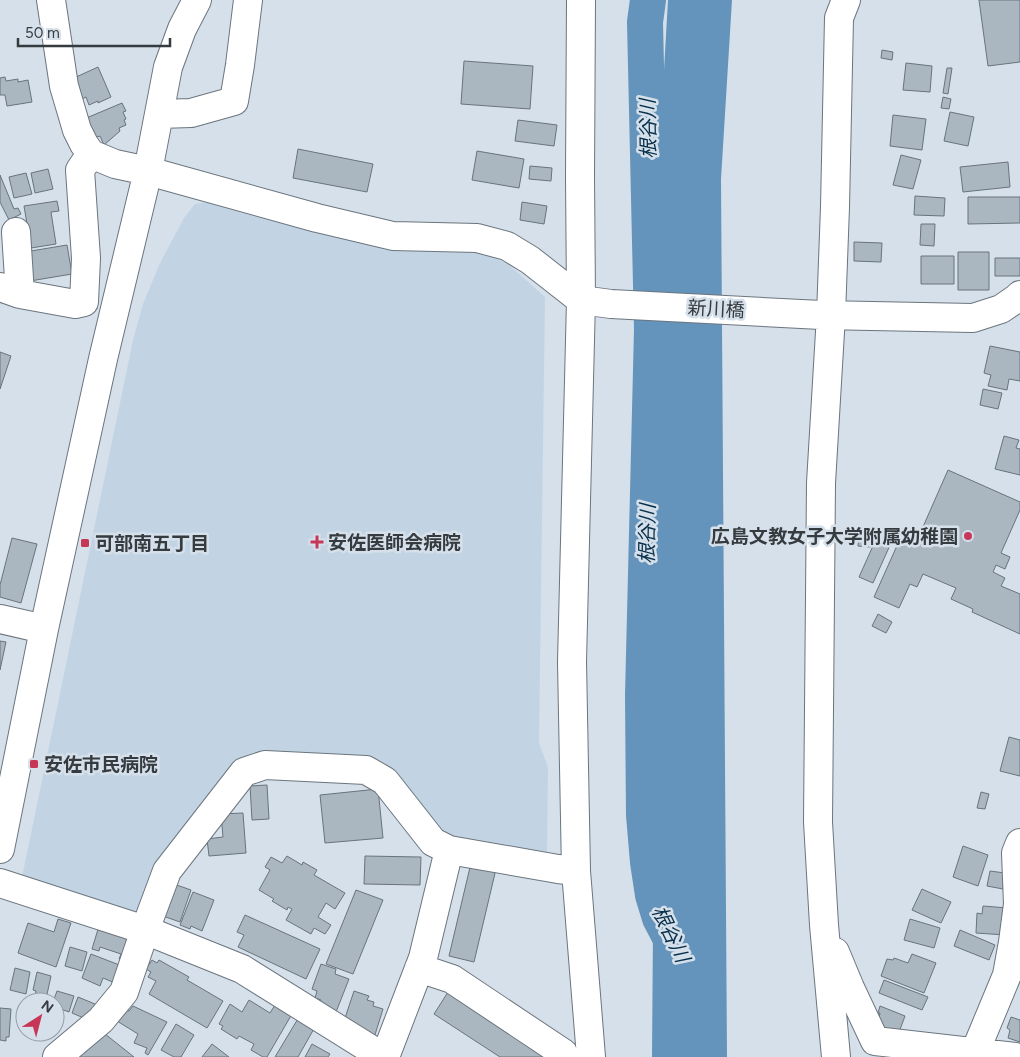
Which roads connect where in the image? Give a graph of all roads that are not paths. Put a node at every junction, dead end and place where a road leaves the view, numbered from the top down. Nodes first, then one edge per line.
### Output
1 (51, 0) edge
2 (197, 0) edge
3 (248, 0) edge
4 (581, 0) edge
5 (594, 0) edge
6 (846, 0) edge
7 (159, 114) junction
8 (91, 154) junction
9 (148, 171) junction
10 (16, 232) dead end
11 (10, 291) edge
12 (1020, 295) edge
13 (581, 300) junction
14 (826, 315) junction
15 (0, 619) edge
16 (44, 629) junction
17 (1020, 843) edge
18 (0, 849) edge
19 (449, 850) junction
20 (576, 871) junction
21 (0, 883) edge
22 (824, 926) junction
23 (145, 930) junction
24 (419, 968) junction
25 (975, 1052) junction
26 (57, 1057) edge
27 (384, 1057) edge
28 (563, 1057) edge
29 (591, 1057) edge
30 (836, 1057) edge
31 (1015, 1057) edge

1 - 8 street
2 - 7 street
3 - 7 street
4 - 13 street
5 - 13 street
6 - 14 street
7 - 9 street
8 - 9 street
8 - 11 street
9 - 13 street
9 - 16 street
10 - 11 street
12 - 14 street, 新川橋
13 - 14 street, 新川橋
13 - 20 street
14 - 22 street
15 - 16 street
16 - 18 street
17 - 25 street
19 - 20 street
19 - 23 street
19 - 24 street
20 - 29 street
21 - 23 street
22 - 25 street
22 - 30 street
23 - 26 street
23 - 27 street
24 - 27 street
24 - 28 street
25 - 31 street

